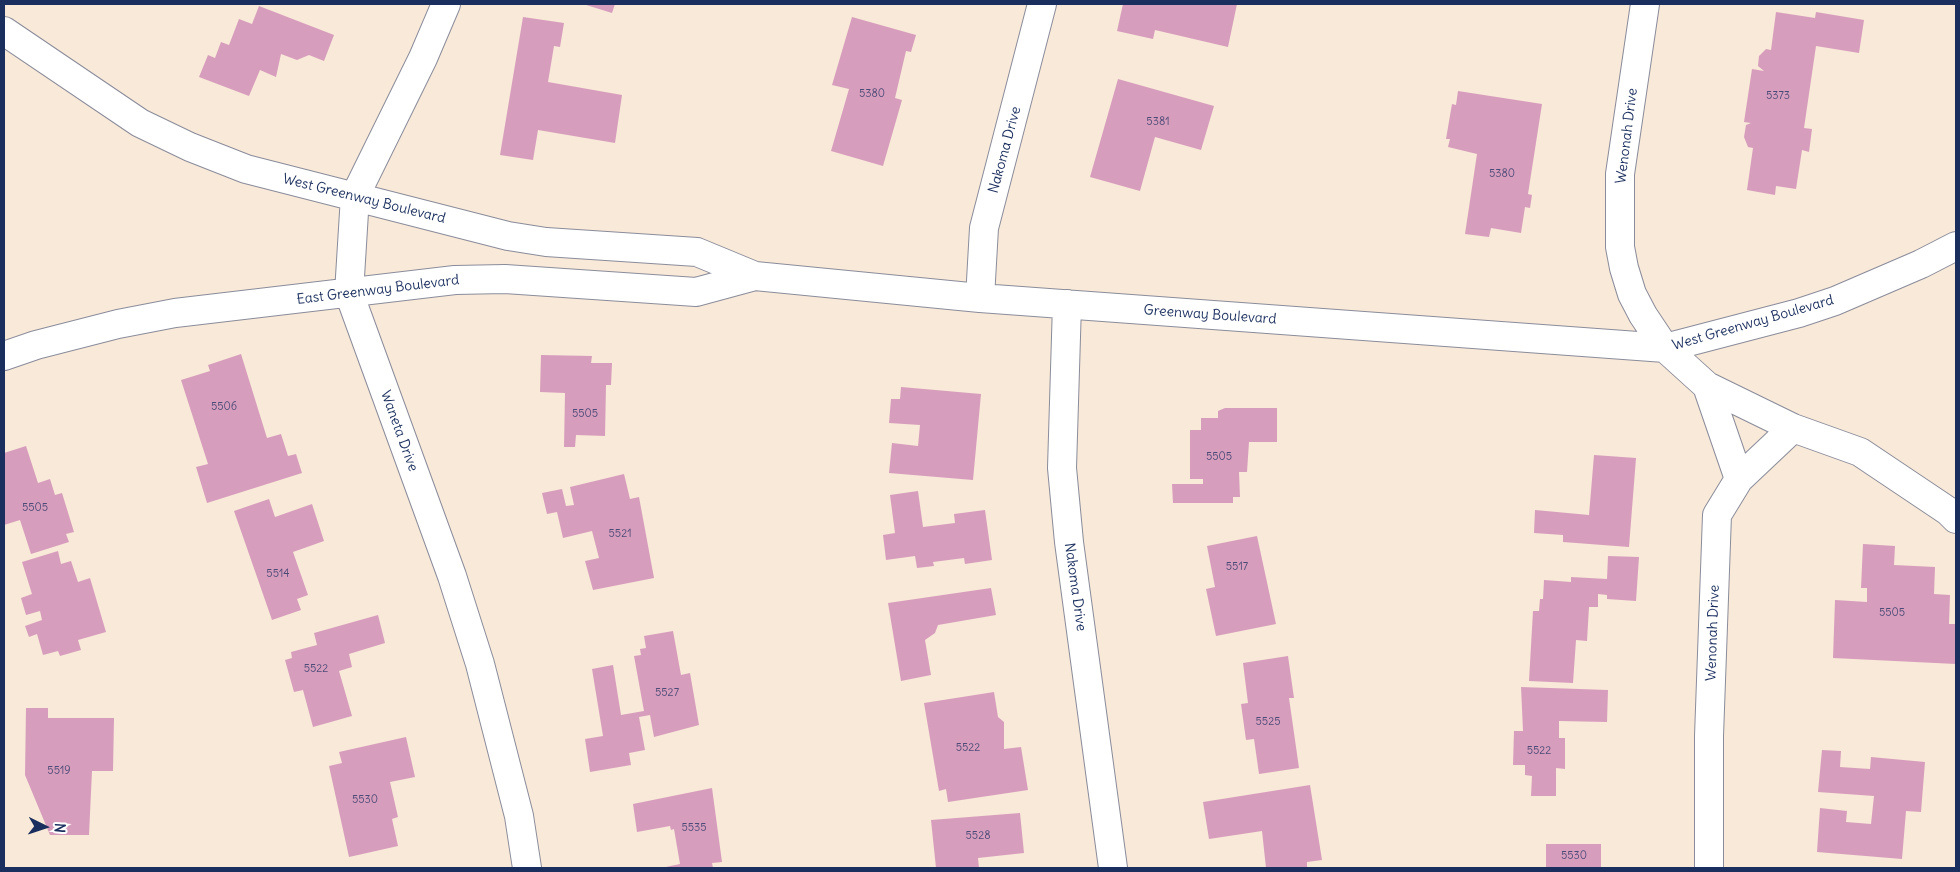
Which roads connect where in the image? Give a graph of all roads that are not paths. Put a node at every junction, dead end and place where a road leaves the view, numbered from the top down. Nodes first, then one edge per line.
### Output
1 (446, 4) edge
2 (1042, 4) edge
3 (1645, 4) edge
4 (4, 31) edge
5 (355, 196) junction
6 (1956, 246) edge
7 (755, 276) junction
8 (349, 293) junction
9 (980, 298) junction
10 (1067, 304) junction
11 (1665, 348) junction
12 (4, 356) edge
13 (1707, 386) junction
14 (1794, 428) junction
15 (1739, 479) junction
16 (1956, 519) edge
17 (527, 868) edge
18 (1113, 868) edge
19 (1709, 868) edge

1 - 5 street, Waneta Drive
2 - 9 street, Nakoma Drive
3 - 11 street, Wenonah Drive
4 - 5 street, West Greenway Boulevard
5 - 7 street, West Greenway Boulevard
5 - 8 street, Waneta Drive
6 - 11 street, West Greenway Boulevard
7 - 8 street, East Greenway Boulevard
7 - 9 street, Greenway Boulevard
8 - 12 street, East Greenway Boulevard
8 - 17 street, Waneta Drive
9 - 10 street, Greenway Boulevard
10 - 11 street, Greenway Boulevard
10 - 18 street, Nakoma Drive
11 - 13 street, West Greenway Boulevard
13 - 14 street
13 - 15 street, West Greenway Boulevard
14 - 15 street, Wenonah Drive
14 - 16 street
15 - 19 street, Wenonah Drive

